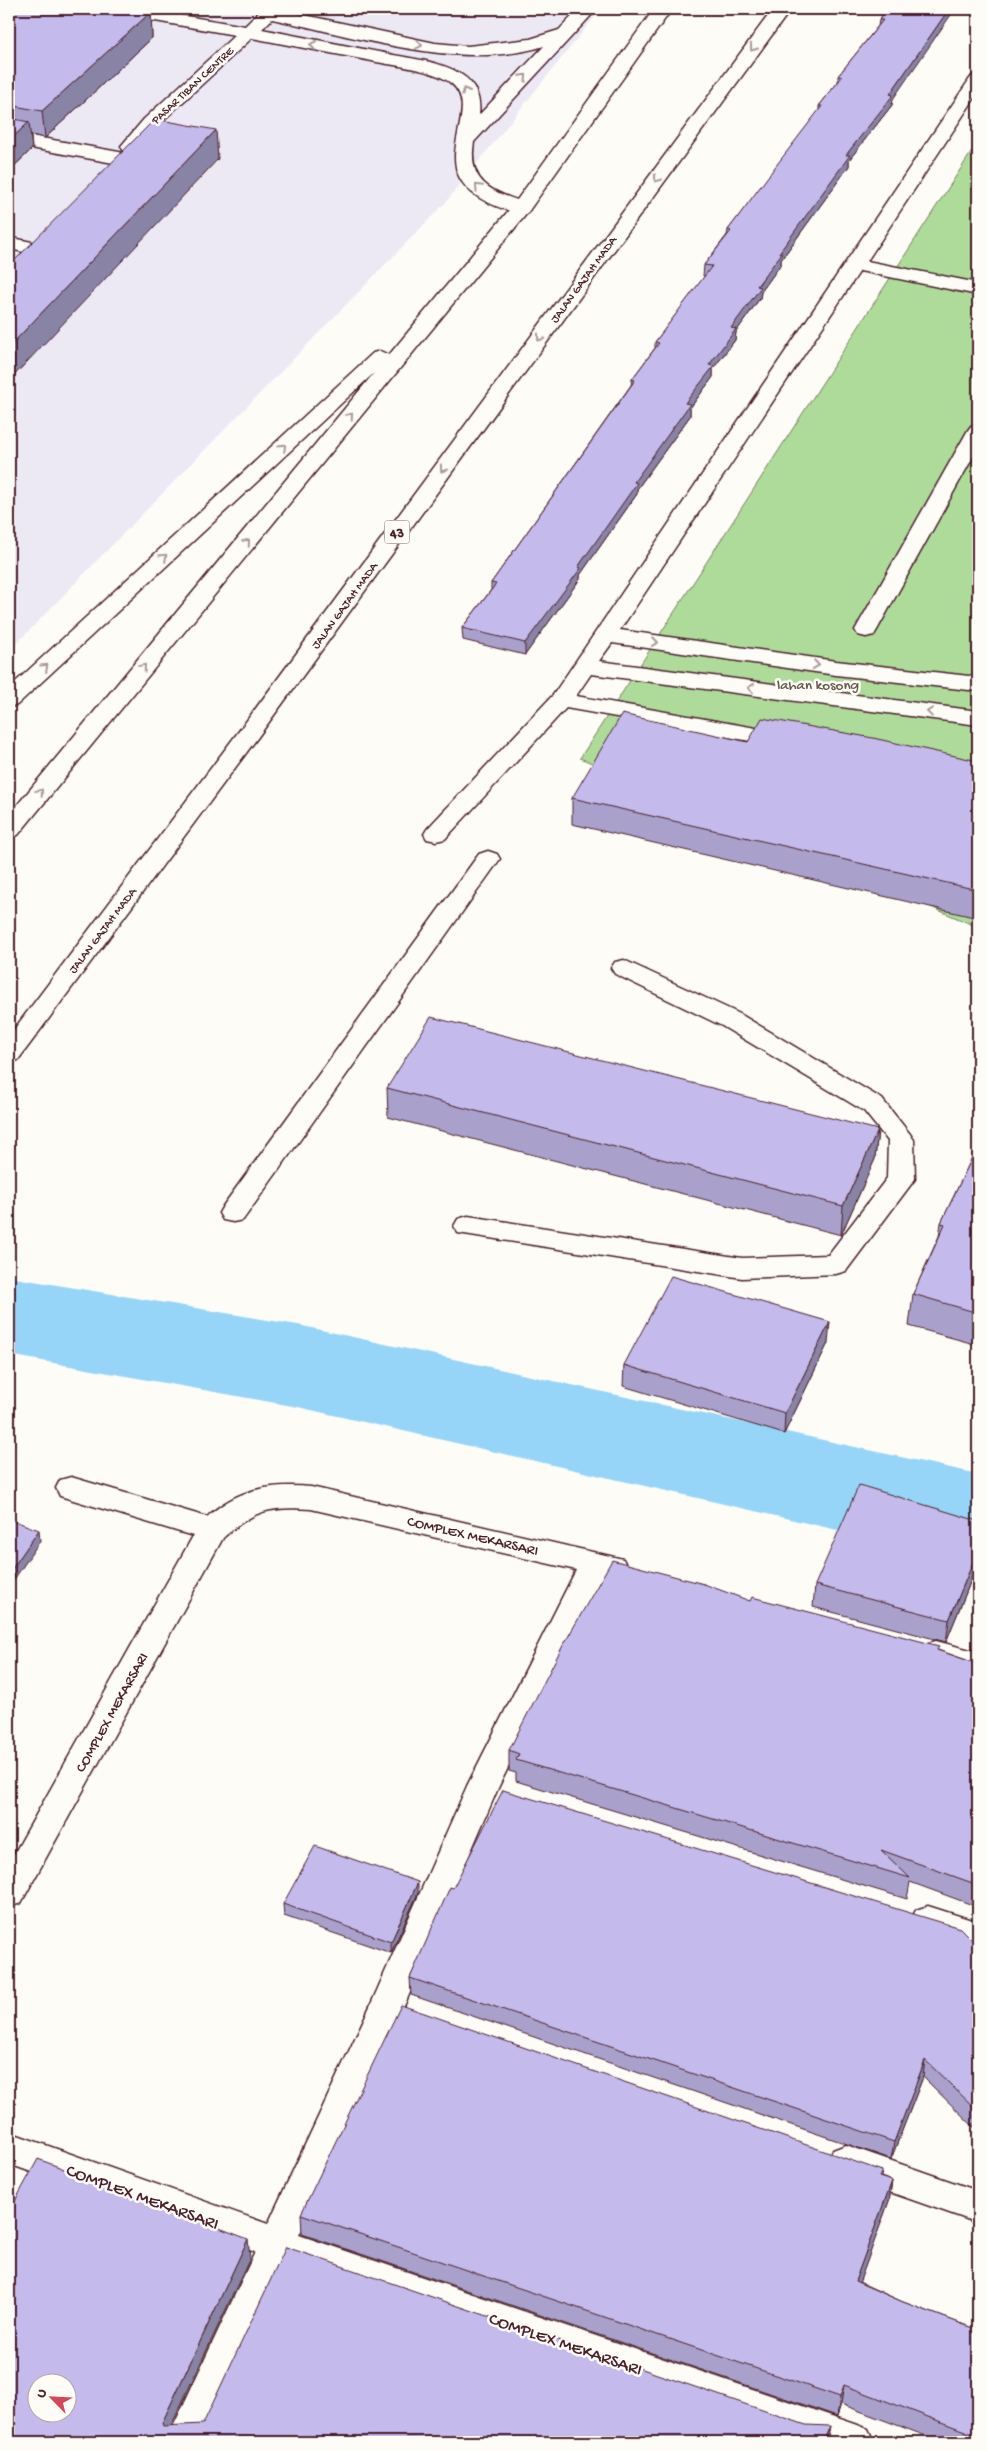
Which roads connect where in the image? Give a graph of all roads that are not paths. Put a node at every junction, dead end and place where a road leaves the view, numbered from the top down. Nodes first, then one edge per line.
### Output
1 (115, 9) edge
2 (588, 9) edge
3 (663, 9) edge
4 (782, 9) edge
5 (270, 11) edge
6 (250, 32) junction
7 (564, 34) junction
8 (978, 80) edge
9 (9, 138) edge
10 (467, 138) junction
11 (119, 158) junction
12 (105, 172) edge
13 (521, 208) junction
14 (42, 233) edge
15 (18, 250) edge
16 (855, 264) junction
17 (458, 285) junction
18 (978, 289) edge
19 (976, 439) edge
20 (866, 630) dead end
21 (606, 635) junction
22 (584, 666) junction
23 (978, 684) edge
24 (9, 700) edge
25 (560, 700) junction
26 (978, 718) edge
27 (813, 745) edge
28 (9, 830) edge
29 (436, 834) dead end
30 (488, 859) dead end
31 (624, 968) dead end
32 (9, 1054) edge
33 (233, 1213) dead end
34 (468, 1226) dead end
35 (71, 1488) dead end
36 (212, 1530) junction
37 (595, 1563) junction
38 (634, 1573) edge
39 (911, 1646) edge
40 (978, 1664) edge
41 (9, 1893) edge
42 (902, 1913) edge
43 (978, 1936) edge
44 (9, 2148) edge
45 (819, 2152) edge
46 (978, 2207) edge
47 (277, 2244) junction
48 (185, 2442) edge
49 (855, 2442) edge

1 - 6 main road, PASAR TIBAN CENTRE
2 - 7 main road, PASAR TIBAN CENTRE
3 - 13 main road
4 -> 32 main road, JALAN GAJAH MADA / 43
5 - 6 main road, PASAR TIBAN CENTRE
5 -> 7 main road, PASAR TIBAN CENTRE
10 -> 6 main road, PASAR TIBAN CENTRE
6 - 11 main road, PASAR TIBAN CENTRE
10 -> 7 main road, PASAR TIBAN CENTRE
8 - 16 main road
9 - 11 main road
13 -> 10 main road, PASAR TIBAN CENTRE
11 - 12 main road, PASAR TIBAN CENTRE
13 - 17 main road
14 - 15 main road
16 - 18 main road
16 - 21 main road
24 -> 17 main road
28 -> 17 main road
19 - 20 main road
21 - 22 main road
21 -> 23 main road
22 - 25 main road
26 -> 22 main road
25 - 27 main road
25 - 29 main road
30 - 33 main road
31 - 34 main road
35 - 36 main road
36 - 37 main road, COMPLEX MEKARSARI
36 - 41 main road, COMPLEX MEKARSARI
37 - 38 main road, COMPLEX MEKARSARI
37 - 47 main road
39 - 40 main road
42 - 43 main road
44 - 47 main road, COMPLEX MEKARSARI
45 - 46 main road
47 - 48 main road
47 - 49 main road, COMPLEX MEKARSARI

